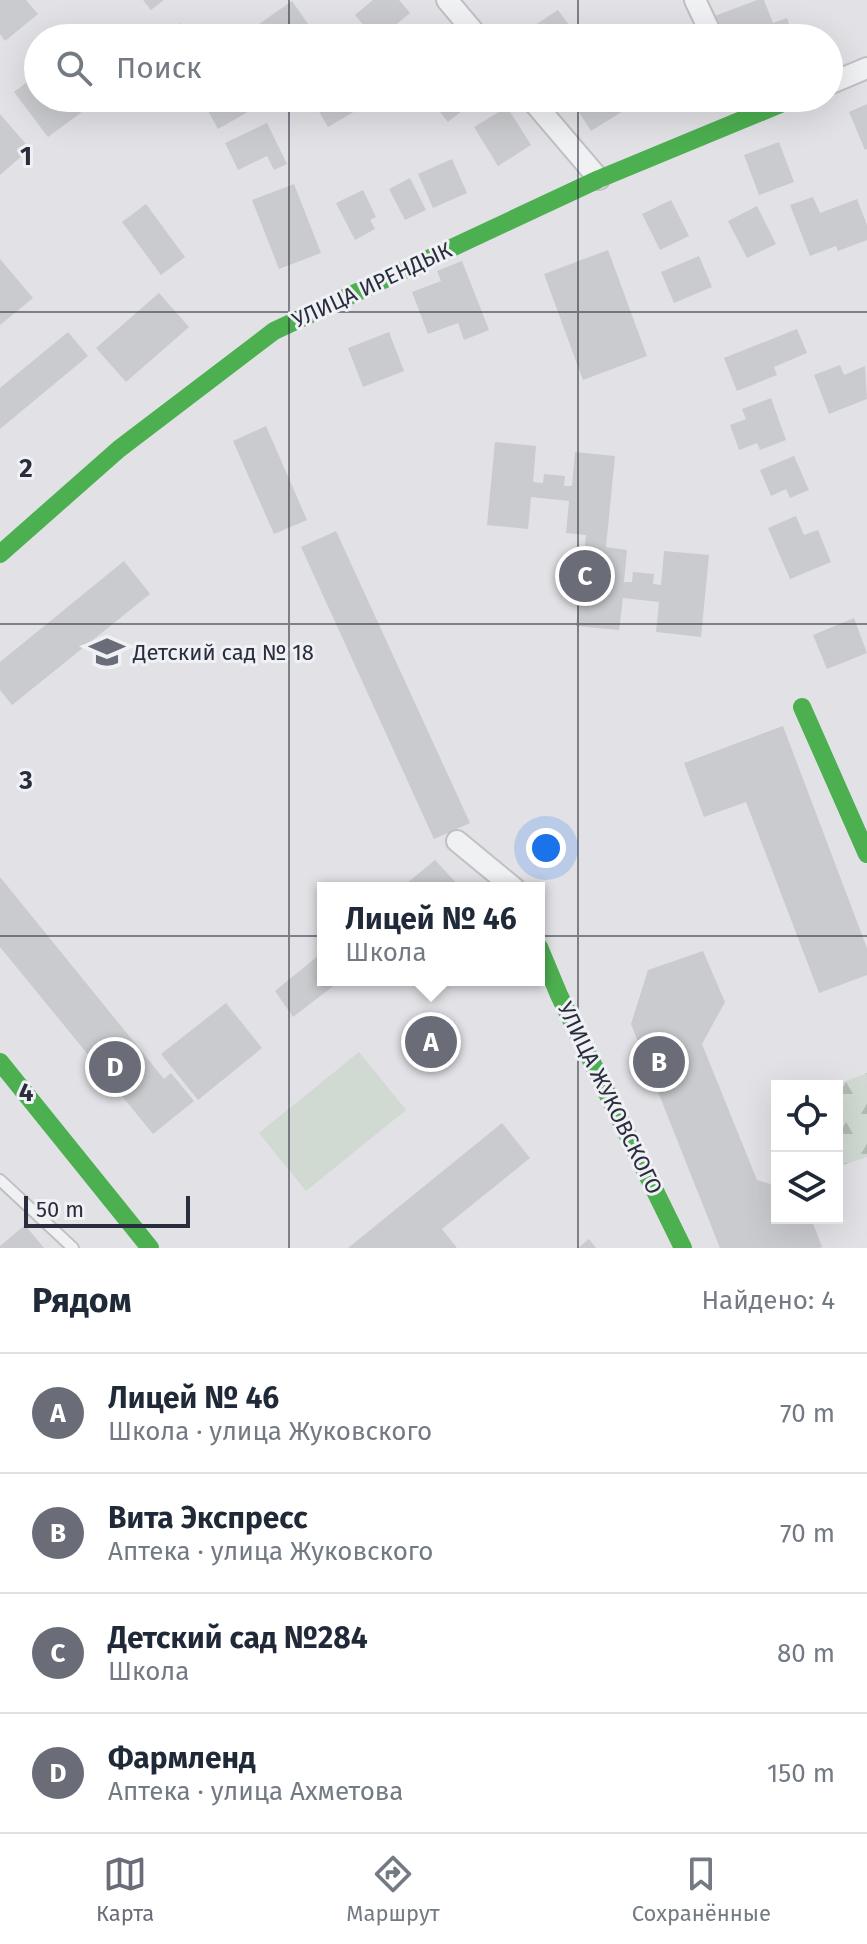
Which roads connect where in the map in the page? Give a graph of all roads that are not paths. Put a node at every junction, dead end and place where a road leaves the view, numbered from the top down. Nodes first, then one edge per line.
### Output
1 (447, 0) edge
2 (695, 0) edge
3 (467, 24) edge
4 (706, 24) edge
5 (867, 68) edge
6 (843, 78) edge
7 (542, 112) edge
8 (746, 112) edge
9 (760, 112) edge
10 (748, 117) junction
11 (599, 179) junction
12 (0, 554) edge
13 (802, 707) dead end
14 (457, 841) dead end
15 (867, 854) edge
16 (507, 882) edge
17 (545, 961) edge
18 (0, 1062) edge
19 (0, 1180) edge
20 (142, 1243) edge
21 (73, 1248) edge
22 (683, 1248) edge

1 - 3 street
2 - 4 street
5 - 6 street
7 - 11 street
8 - 10 street
9 - 10 street, УЛИЦА ИРЕНДЫК
10 - 11 street, УЛИЦА ИРЕНДЫК
11 - 12 street, УЛИЦА ИРЕНДЫК
13 - 15 street
14 - 16 street
17 - 22 street, УЛИЦА ЖУКОВСКОГО
18 - 20 street
19 - 21 lane

